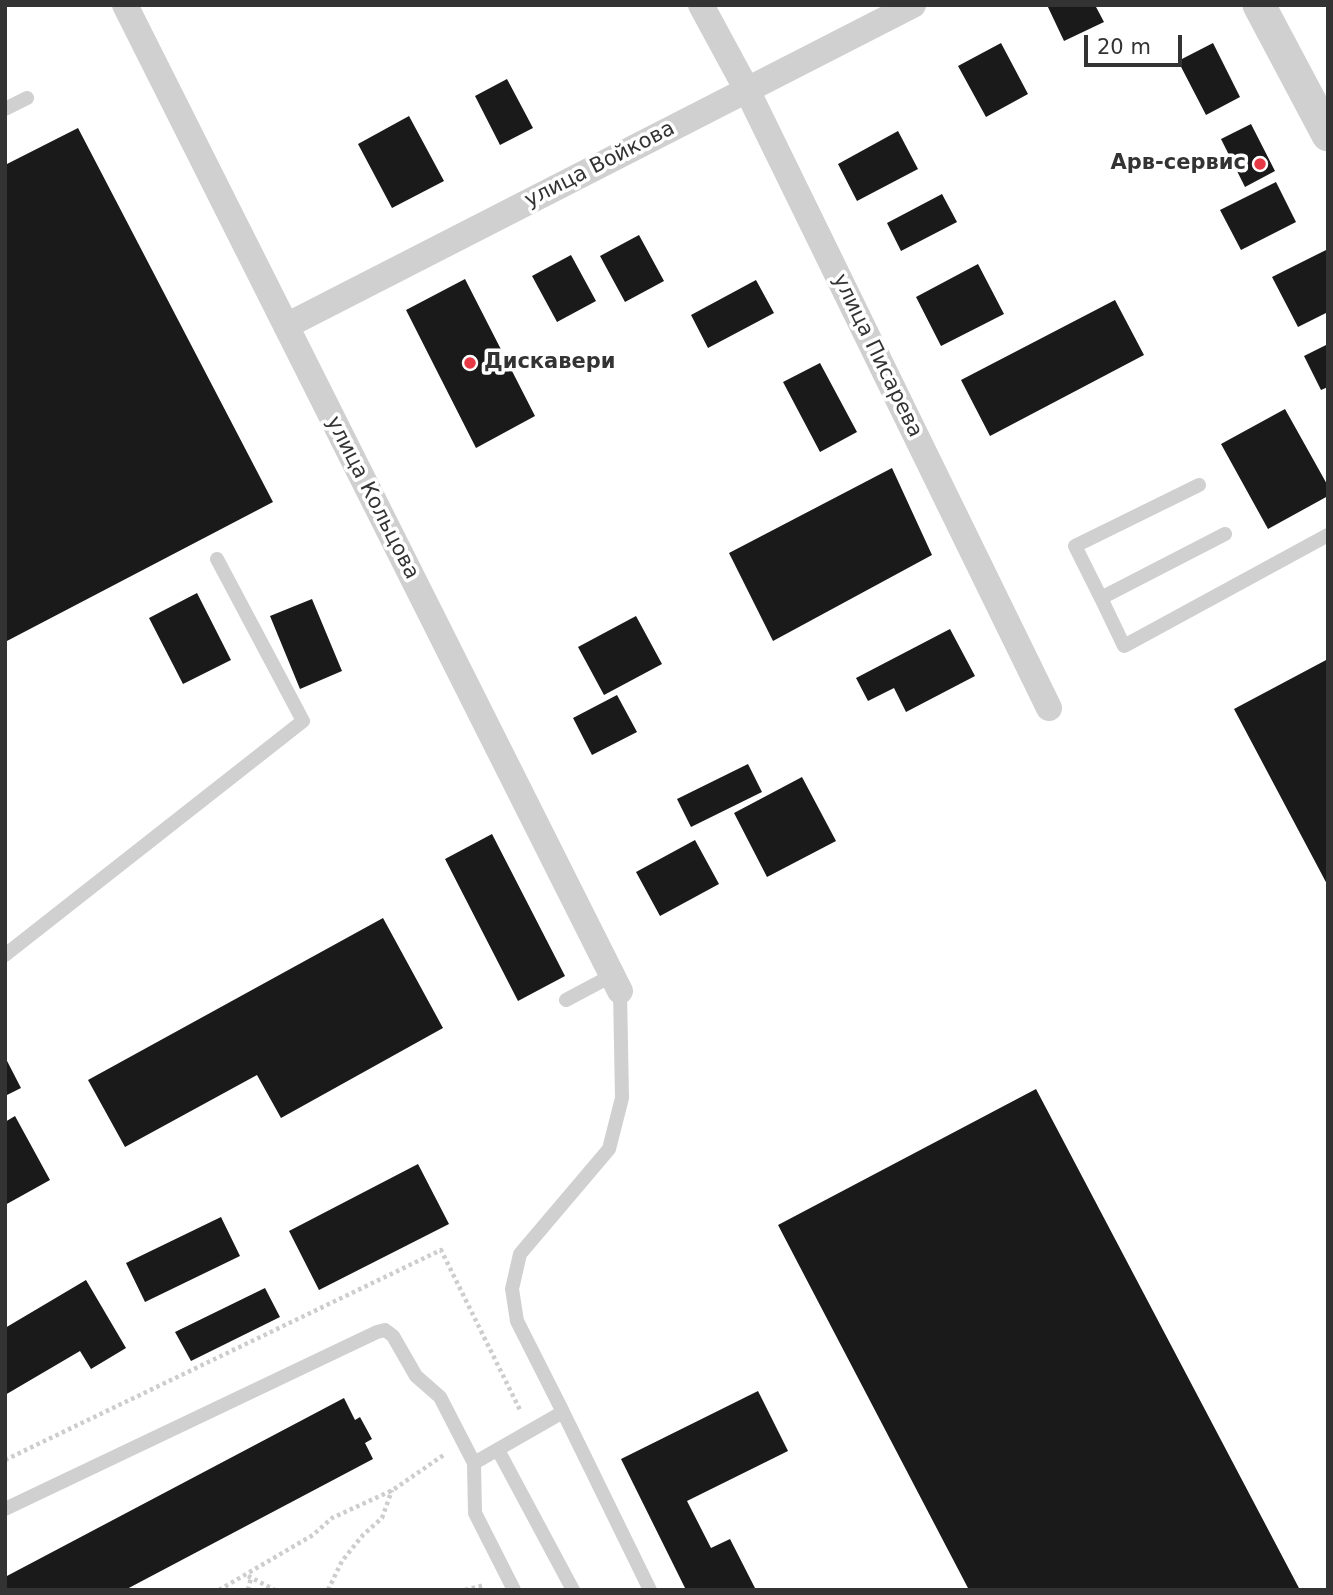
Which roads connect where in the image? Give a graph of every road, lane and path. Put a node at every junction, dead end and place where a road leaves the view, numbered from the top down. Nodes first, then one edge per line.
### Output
1 (125, 5) edge
2 (701, 5) edge
3 (913, 5) edge
4 (1259, 5) edge
5 (747, 90) junction
6 (27, 99) dead end
7 (5, 109) edge
8 (1328, 135) edge
9 (286, 326) junction
10 (1199, 485) dead end
11 (1225, 534) dead end
12 (1328, 535) edge
13 (217, 559) dead end
14 (1101, 598) junction
15 (1049, 708) dead end
16 (5, 955) edge
17 (616, 983) junction
18 (566, 1000) dead end
19 (563, 1412) junction
20 (463, 1441) junction
21 (498, 1450) junction
22 (474, 1463) junction
23 (393, 1490) junction
24 (5, 1509) edge
25 (249, 1577) junction
26 (219, 1590) edge
27 (248, 1590) edge
28 (275, 1590) edge
29 (328, 1590) edge
30 (514, 1590) edge
31 (573, 1590) edge
32 (650, 1590) edge

1 - 9 street, улица Кольцова
2 - 5 street, улица Писарева
3 - 5 street, улица Войкова
4 - 8 street
5 - 9 street, улица Войкова
5 - 15 street, улица Писарева
6 - 7 lane
9 - 17 street, улица Кольцова
10 - 14 lane
11 - 14 lane
12 - 14 lane
13 - 16 lane
17 - 18 lane
17 - 19 lane
19 - 21 lane
19 - 32 lane
20 - 22 lane
20 - 23 path
20 - 24 lane
21 - 22 lane
21 - 31 lane
22 - 30 lane
23 - 25 path
23 - 29 path
25 - 26 path
25 - 27 path
25 - 28 path

